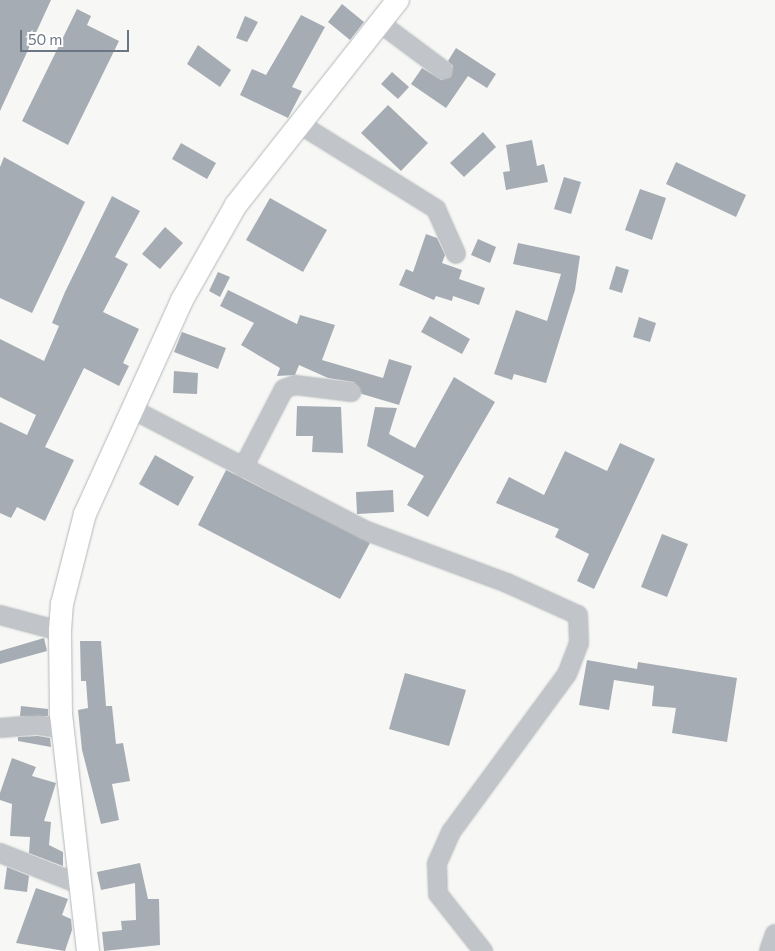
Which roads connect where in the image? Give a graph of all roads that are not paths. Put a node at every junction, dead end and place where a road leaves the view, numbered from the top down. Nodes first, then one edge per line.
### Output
1 (398, 0) edge
2 (380, 23) junction
3 (443, 70) dead end
4 (298, 123) junction
5 (456, 254) dead end
6 (352, 392) dead end
7 (132, 409) junction
8 (243, 468) junction
9 (0, 615) edge
10 (60, 631) junction
11 (0, 728) edge
12 (64, 730) junction
13 (0, 853) edge
14 (79, 884) junction
15 (775, 934) edge
16 (88, 951) edge
17 (483, 951) edge
18 (769, 951) edge

1 - 2 main road
2 - 3 street
2 - 4 main road
4 - 5 street
4 - 7 main road
6 - 8 street
7 - 8 street
7 - 10 main road
8 - 17 street
9 - 10 street
10 - 12 main road
11 - 12 street
12 - 14 main road
13 - 14 street
14 - 16 main road
15 - 18 street

